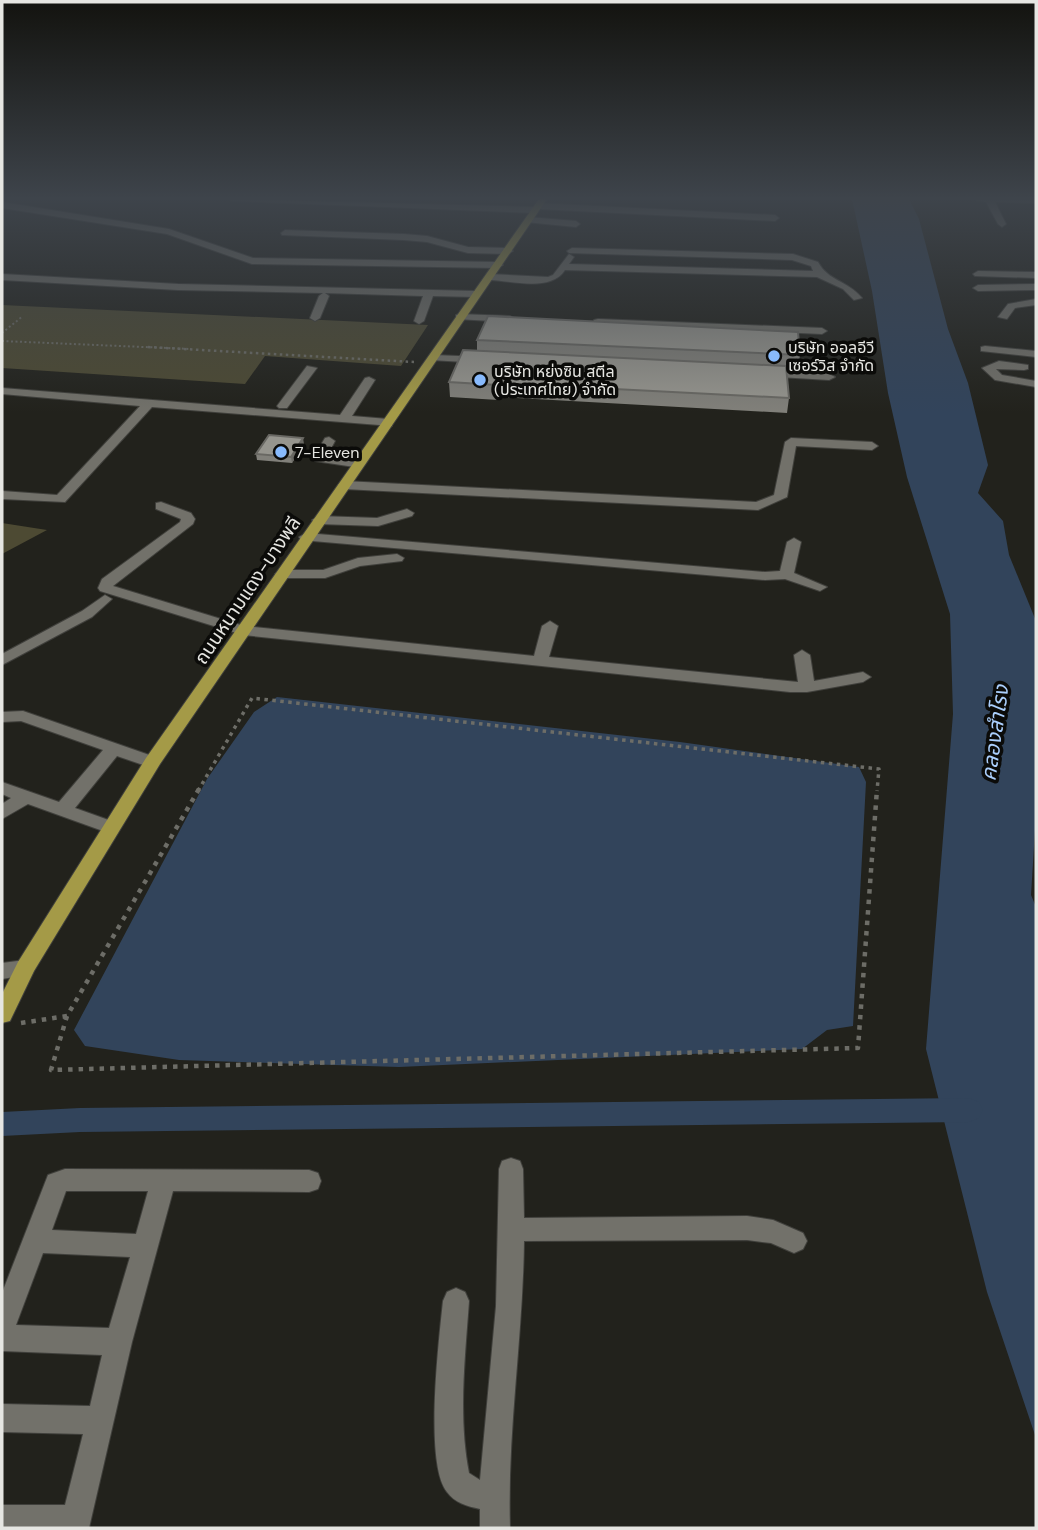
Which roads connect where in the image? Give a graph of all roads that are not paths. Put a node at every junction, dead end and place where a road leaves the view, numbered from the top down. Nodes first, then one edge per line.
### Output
1 (479, 270) edge
2 (562, 270) edge
3 (688, 270) edge
4 (818, 270) edge
5 (494, 271) junction
6 (819, 274) junction
7 (978, 274) dead end
8 (1036, 275) edge
9 (2, 276) edge
10 (2, 284) edge
11 (978, 288) dead end
12 (1036, 288) edge
13 (324, 296) junction
14 (428, 296) junction
15 (474, 297) junction
16 (857, 298) dead end
17 (1036, 302) edge
18 (460, 317) junction
19 (1003, 317) dead end
20 (314, 318) dead end
21 (520, 319) edge
22 (419, 321) dead end
23 (585, 322) edge
24 (822, 331) dead end
25 (985, 349) dead end
26 (1036, 354) edge
27 (432, 360) junction
28 (502, 361) edge
29 (1030, 367) edge
30 (311, 368) dead end
31 (747, 373) edge
32 (829, 377) dead end
33 (369, 380) dead end
34 (1023, 382) junction
35 (1036, 384) edge
36 (2, 391) edge
37 (149, 403) junction
38 (283, 406) junction
39 (201, 407) junction
40 (314, 408) dead end
41 (344, 419) junction
42 (388, 423) junction
43 (329, 442) dead end
44 (872, 446) dead end
45 (357, 465) junction
46 (344, 485) junction
47 (2, 495) edge
48 (161, 506) dead end
49 (407, 513) dead end
50 (319, 520) junction
51 (306, 537) junction
52 (794, 542) dead end
53 (397, 558) dead end
54 (282, 574) junction
55 (786, 575) junction
56 (820, 587) dead end
57 (105, 599) dead end
58 (550, 626) dead end
59 (243, 630) junction
60 (802, 655) dead end
61 (2, 660) edge
62 (540, 662) junction
63 (863, 677) dead end
64 (807, 687) junction
65 (2, 717) edge
66 (114, 748) junction
67 (152, 762) junction
68 (2, 788) edge
69 (25, 797) junction
70 (63, 810) junction
71 (2, 813) edge
72 (110, 827) junction
73 (25, 968) junction
74 (2, 971) edge
75 (8, 1019) edge
76 (511, 1169) dead end
77 (309, 1181) dead end
78 (163, 1182) junction
79 (512, 1230) junction
80 (34, 1241) junction
81 (794, 1241) dead end
82 (145, 1246) junction
83 (456, 1301) dead end
84 (2, 1327) edge
85 (2, 1338) edge
86 (119, 1342) junction
87 (2, 1418) edge
88 (100, 1420) junction
89 (494, 1498) junction
90 (2, 1520) edge
91 (75, 1524) edge
92 (495, 1528) edge

1 - 5 street
2 - 5 street
3 - 6 street
4 - 6 street
5 - 15 main road, ถนนหนามแดง-บางพลี
6 - 16 street
7 - 8 street
9 - 14 street
10 - 13 street
11 - 12 street
13 - 14 street
13 - 20 street
14 - 15 street
14 - 22 street
15 - 18 main road, ถนนหนามแดง-บางพลี
17 - 19 street
18 - 21 street
18 - 27 main road, ถนนหนามแดง-บางพลี
23 - 24 street
25 - 26 street
27 - 28 street
27 - 42 main road, ถนนหนามแดง-บางพลี
29 - 34 street
29 - 34 street
30 - 38 street
31 - 32 street
33 - 41 street
34 - 35 street
36 - 37 street
37 - 39 street
37 - 47 street
38 - 39 street
38 - 40 street
39 - 41 street
41 - 42 street
42 - 45 main road, ถนนหนามแดง-บางพลี
43 - 45 street
44 - 46 street
45 - 46 main road, ถนนหนามแดง-บางพลี
46 - 50 main road, ถนนหนามแดง-บางพลี
48 - 59 street
49 - 50 street
50 - 51 main road, ถนนหนามแดง-บางพลี
51 - 54 main road, ถนนหนามแดง-บางพลี
51 - 55 street
52 - 55 street
53 - 54 street
54 - 59 main road, ถนนหนามแดง-บางพลี
55 - 56 street
57 - 61 street
58 - 62 street
59 - 62 street
59 - 67 main road, ถนนหนามแดง-บางพลี
60 - 64 street
62 - 64 street
63 - 64 street
65 - 66 street
66 - 67 street
66 - 70 street
67 - 72 main road, ถนนหนามแดง-บางพลี
68 - 69 street
69 - 70 street
69 - 71 street
70 - 72 street
72 - 73 main road, ถนนหนามแดง-บางพลี
73 - 74 street
73 - 75 main road, ถนนหนามแดง-บางพลี
76 - 79 street
77 - 78 street
78 - 80 street
78 - 82 street
79 - 81 street
79 - 89 street
80 - 82 street
80 - 84 street
82 - 86 street
83 - 89 street
85 - 86 street
86 - 88 street
87 - 88 street
88 - 91 street
89 - 92 street
90 - 91 street

